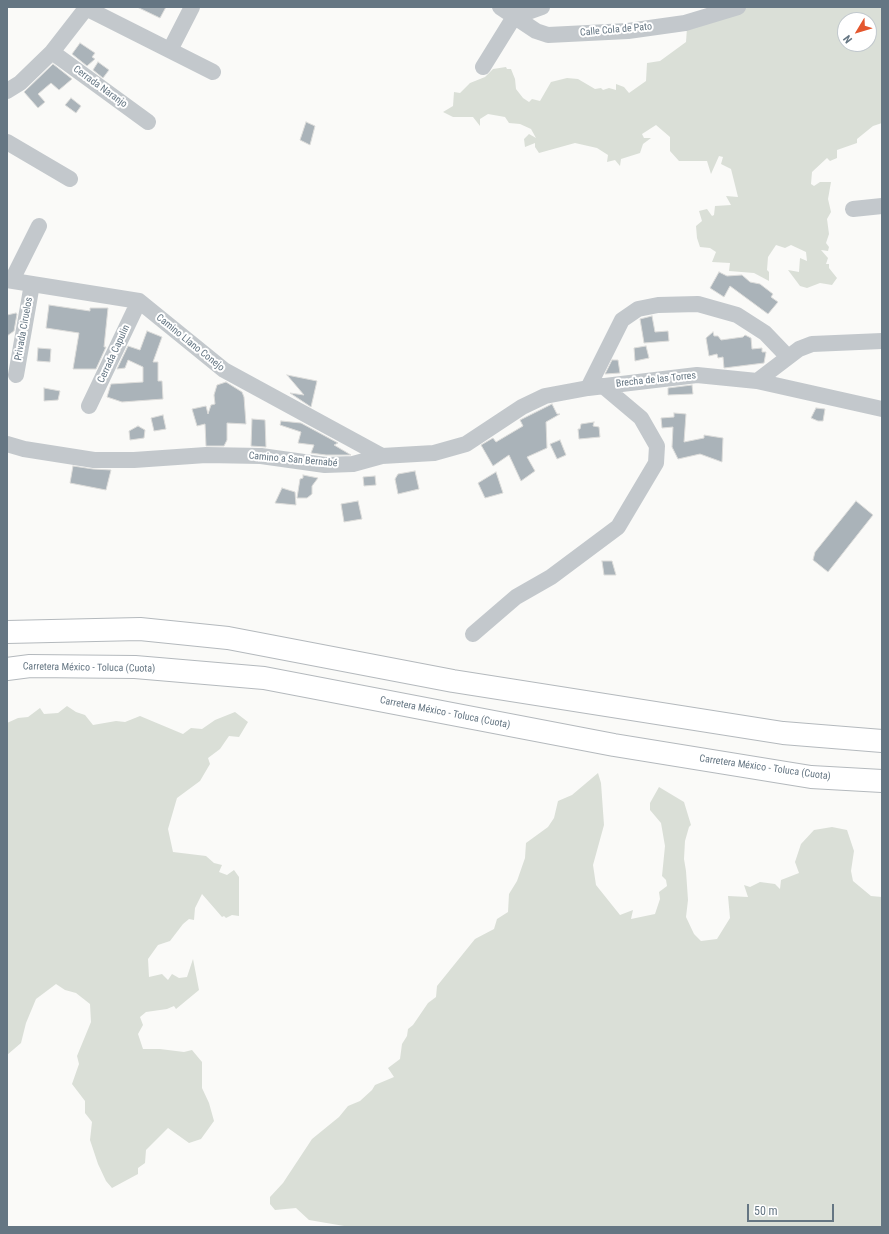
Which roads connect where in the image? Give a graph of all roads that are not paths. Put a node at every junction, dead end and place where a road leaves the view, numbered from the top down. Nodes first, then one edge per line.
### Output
1 (192, 7) edge
2 (500, 7) edge
3 (542, 7) edge
4 (738, 7) edge
5 (87, 8) edge
6 (514, 17) junction
7 (170, 50) junction
8 (52, 52) junction
9 (483, 67) dead end
10 (213, 72) dead end
11 (7, 91) edge
12 (148, 122) dead end
13 (7, 142) edge
14 (70, 179) dead end
15 (882, 206) edge
16 (853, 209) dead end
17 (39, 226) dead end
18 (10, 280) edge
19 (32, 284) junction
20 (138, 301) junction
21 (882, 341) edge
22 (788, 357) junction
23 (16, 375) dead end
24 (757, 380) junction
25 (595, 387) junction
26 (89, 406) dead end
27 (882, 409) edge
28 (7, 444) edge
29 (382, 456) junction
30 (7, 632) edge
31 (473, 634) dead end
32 (7, 669) edge
33 (882, 741) edge
34 (882, 781) edge

1 - 7 street
2 - 6 street, Calle Cola de Pato
3 - 6 street
4 - 6 street, Calle Cola de Pato
5 - 7 street
5 - 8 street
6 - 9 street
7 - 10 street
8 - 11 street
8 - 12 street, Cerrada Naranjo
13 - 14 street
15 - 16 street
17 - 18 street
18 - 19 street, Camino Llano Conejo
19 - 20 street, Camino Llano Conejo
19 - 23 street, Privada Ciruelos
20 - 26 street, Cerrada Capulin
20 - 29 street, Camino Llano Conejo
21 - 22 street
22 - 24 street
22 - 25 street
24 - 25 street, Brecha de las Torres
24 - 27 street, Brecha de las Torres
25 - 29 street, Camino a San Bernabé
25 - 31 street
28 - 29 street, Camino a San Bernabé
30 - 33 highway
32 - 34 highway, Carretera México - Toluca (Cuota)

